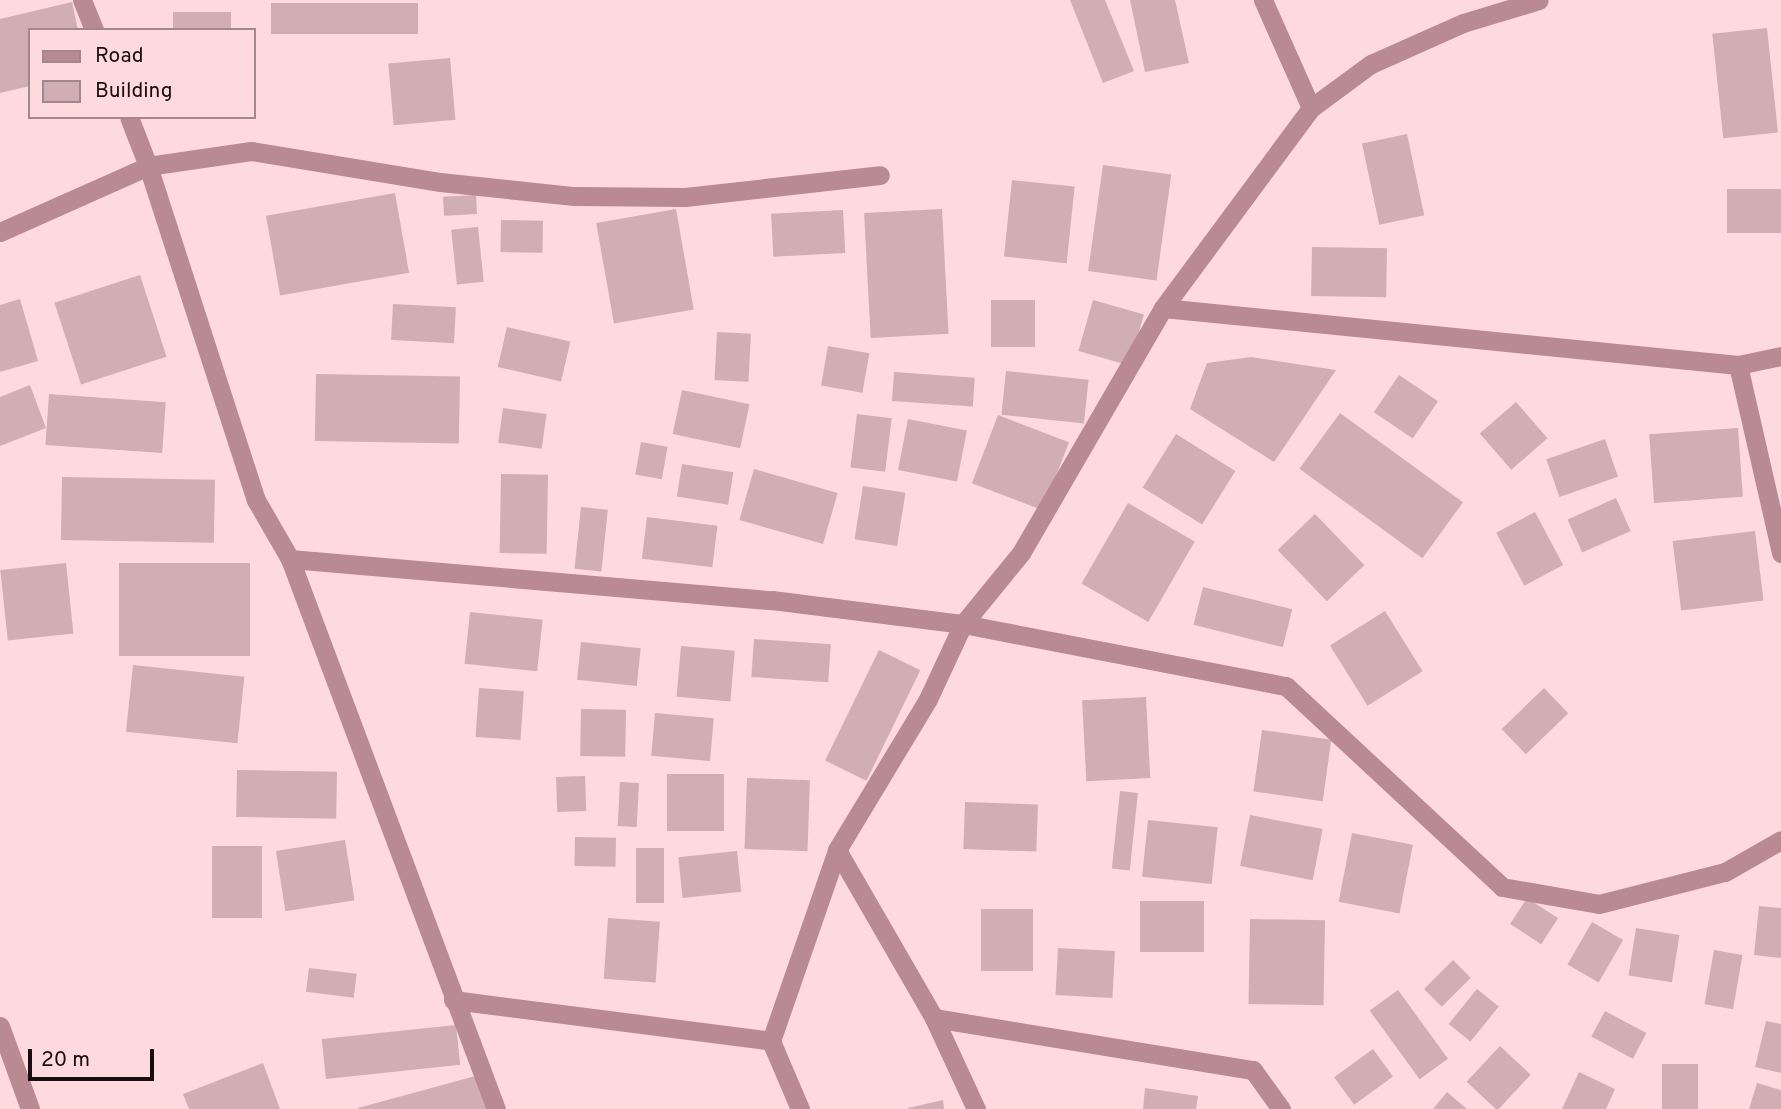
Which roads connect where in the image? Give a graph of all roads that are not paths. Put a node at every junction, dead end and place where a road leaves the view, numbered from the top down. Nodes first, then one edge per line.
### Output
1 (82, 0) edge
2 (1263, 0) edge
3 (1539, 0) edge
4 (93, 28) edge
5 (1311, 108) junction
6 (130, 119) edge
7 (148, 166) junction
8 (880, 175) dead end
9 (0, 232) edge
10 (1163, 308) junction
11 (1781, 356) edge
12 (1738, 365) junction
13 (1781, 553) edge
14 (290, 559) junction
15 (963, 624) junction
16 (1781, 840) edge
17 (837, 850) junction
18 (453, 1000) junction
19 (934, 1018) junction
20 (0, 1026) edge
21 (771, 1041) junction
22 (30, 1109) edge
23 (496, 1109) edge
24 (800, 1109) edge
25 (976, 1109) edge
26 (1281, 1109) edge

1 - 4 street
2 - 5 street
3 - 5 street
5 - 10 street
6 - 7 street
7 - 8 street
7 - 9 street
7 - 14 street
10 - 12 street
10 - 15 street
11 - 12 street
12 - 13 street
14 - 15 street
14 - 18 street
15 - 16 street
15 - 17 street
17 - 19 street
17 - 21 street
18 - 21 street
18 - 23 street
19 - 25 street
19 - 26 street
20 - 22 street
21 - 24 street

